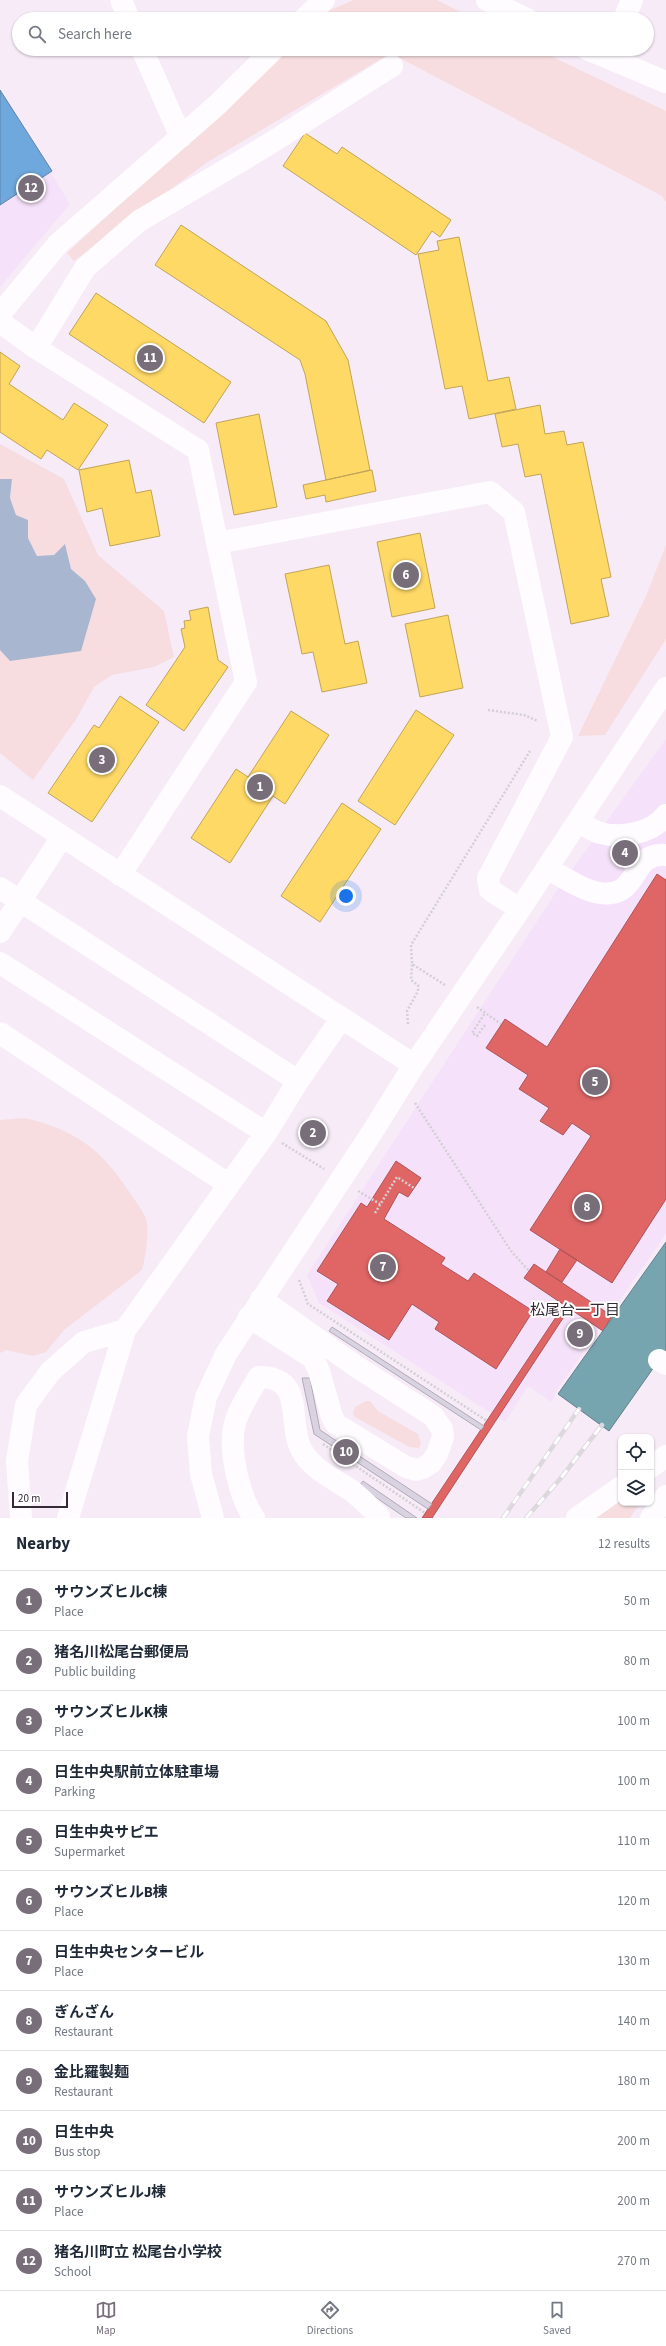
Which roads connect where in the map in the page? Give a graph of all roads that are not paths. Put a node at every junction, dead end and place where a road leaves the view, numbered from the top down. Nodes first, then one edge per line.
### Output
1 (121, 0) edge
2 (324, 0) edge
3 (487, 0) edge
4 (632, 0) edge
5 (522, 11) edge
6 (126, 12) edge
7 (311, 12) edge
8 (627, 12) edge
9 (145, 56) edge
10 (267, 56) edge
11 (610, 56) edge
12 (392, 66) dead end
13 (666, 82) edge
14 (181, 137) junction
15 (0, 314) edge
16 (0, 322) edge
17 (36, 348) junction
18 (217, 543) junction
19 (666, 688) edge
20 (0, 796) edge
21 (666, 815) edge
22 (578, 822) junction
23 (62, 837) junction
24 (666, 855) edge
25 (547, 868) junction
26 (120, 875) junction
27 (0, 888) edge
28 (20, 902) junction
29 (520, 909) junction
30 (0, 932) edge
31 (0, 963) edge
32 (341, 1018) junction
33 (0, 1033) edge
34 (414, 1065) junction
35 (298, 1081) junction
36 (266, 1133) junction
37 (228, 1184) junction
38 (255, 1308) junction
39 (125, 1330) junction
40 (666, 1456) edge
41 (654, 1464) edge
42 (618, 1490) edge
43 (666, 1496) edge
44 (378, 1517) edge
45 (21, 1518) edge
46 (68, 1518) edge
47 (212, 1518) edge
48 (254, 1518) edge
49 (577, 1518) edge
50 (651, 1518) edge

1 - 6 street
2 - 7 street
3 - 5 street
4 - 8 street
9 - 14 street
10 - 14 street
11 - 13 street
12 - 17 street
14 - 15 street
16 - 17 street
17 - 18 street
18 - 26 street
18 - 29 street
19 - 22 street
20 - 23 street
21 - 22 street
22 - 25 street
23 - 26 street
23 - 28 street
24 - 25 street
25 - 29 street
26 - 32 street
27 - 28 street
28 - 30 street
28 - 35 street
29 - 34 street
31 - 36 street
32 - 34 street
32 - 35 street
33 - 37 street
34 - 38 street
35 - 36 street
36 - 37 street
37 - 39 street
38 - 38 street
38 - 47 street
39 - 45 street
39 - 46 street
40 - 41 street
42 - 49 street
43 - 50 street
44 - 48 street

